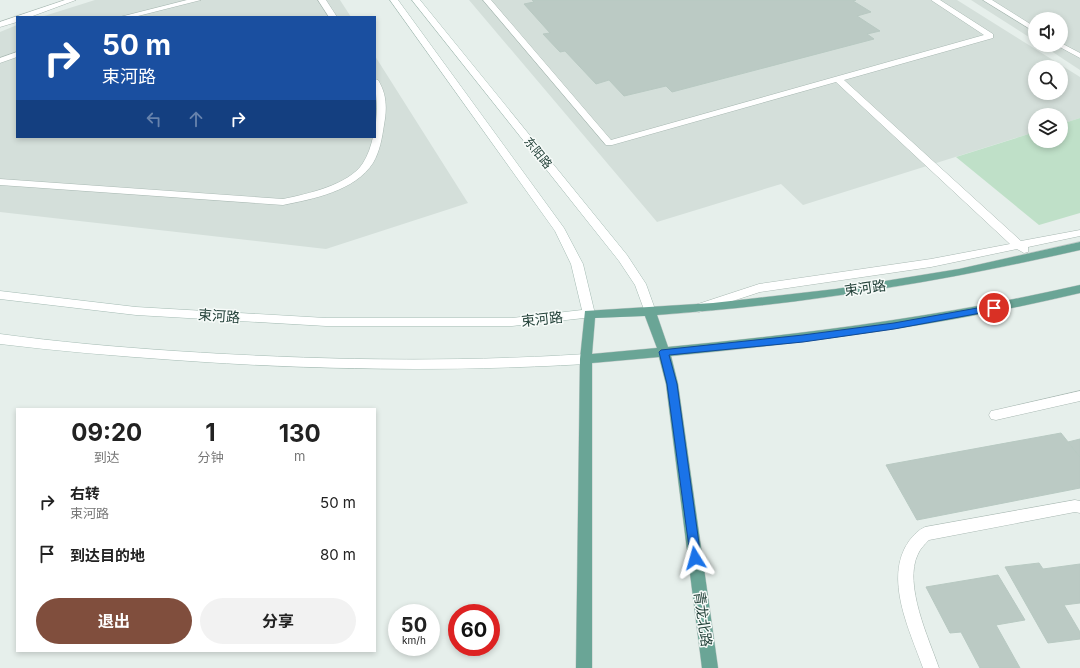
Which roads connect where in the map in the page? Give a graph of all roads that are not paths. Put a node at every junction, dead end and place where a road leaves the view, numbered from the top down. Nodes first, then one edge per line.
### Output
1 (72, 0) edge
2 (197, 0) edge
3 (322, 0) edge
4 (394, 0) edge
5 (416, 0) edge
6 (487, 0) edge
7 (935, 0) edge
8 (987, 0) edge
9 (25, 16) edge
10 (128, 16) edge
11 (332, 16) edge
12 (16, 19) edge
13 (0, 25) edge
14 (1028, 26) edge
15 (1068, 49) edge
16 (16, 54) edge
17 (1080, 56) edge
18 (0, 61) edge
19 (838, 79) junction
20 (376, 83) edge
21 (376, 138) edge
22 (376, 138) edge
23 (0, 182) edge
24 (1080, 233) edge
25 (1018, 246) junction
26 (1080, 246) edge
27 (1040, 256) junction
28 (1080, 289) edge
29 (0, 295) edge
30 (696, 309) junction
31 (650, 312) junction
32 (589, 314) junction
33 (0, 339) edge
34 (664, 352) junction
35 (586, 359) junction
36 (1080, 396) edge
37 (996, 415) dead end
38 (1080, 506) edge
39 (584, 668) edge
40 (710, 668) edge
41 (931, 668) edge

1 - 9 main road
2 - 10 main road
3 - 11 main road
4 - 32 main road, 东阳路
5 - 31 main road, 东阳路
6 - 19 main road
7 - 19 main road
8 - 14 main road
12 - 13 main road
15 - 17 main road
16 - 18 main road
19 - 25 main road
20 - 22 main road
21 - 23 main road
24 - 25 main road
25 - 27 main road
25 - 30 main road
26 - 27 main road, 束河路
27 - 30 main road, 束河路
28 - 34 main road
29 - 32 main road, 束河路
30 - 31 main road, 束河路
31 - 32 main road, 束河路
31 - 34 main road, 青龙北路
32 - 35 main road
33 - 35 main road
34 - 35 main road
34 - 40 main road, 青龙北路
35 - 39 main road
36 - 37 main road
38 - 41 main road

